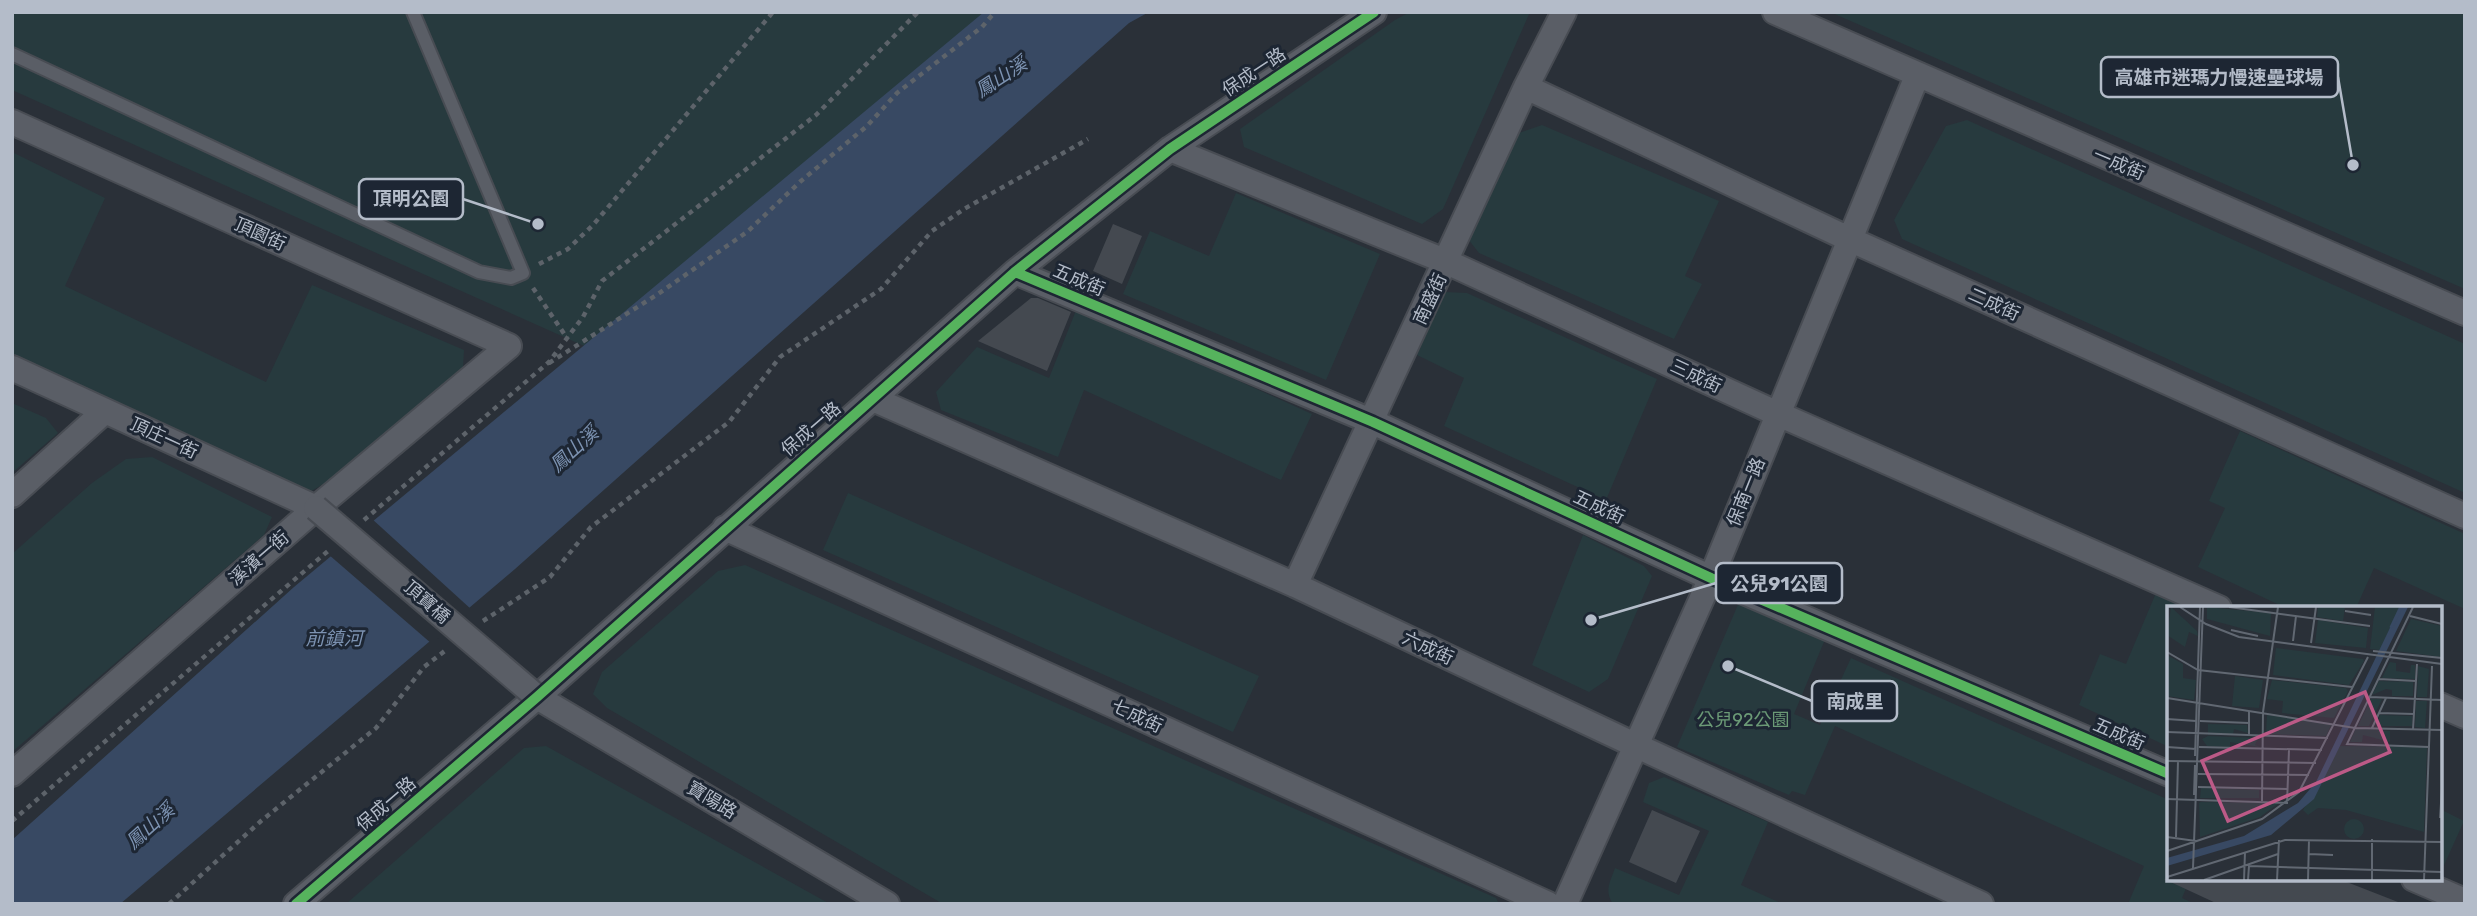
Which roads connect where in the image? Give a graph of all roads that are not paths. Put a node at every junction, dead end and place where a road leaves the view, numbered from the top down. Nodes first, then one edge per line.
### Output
1 (414, 12) edge
2 (1374, 12) edge
3 (1564, 12) edge
4 (1775, 12) edge
5 (12, 54) edge
6 (1917, 76) junction
7 (1526, 87) junction
8 (12, 122) edge
9 (1170, 149) junction
10 (1849, 239) junction
11 (1447, 262) junction
12 (1015, 272) junction
13 (2465, 313) edge
14 (509, 346) joint
15 (12, 368) edge
16 (873, 399) junction
17 (106, 411) junction
18 (1778, 414) junction
19 (1373, 422) junction
20 (12, 495) edge
21 (316, 508) junction
22 (2465, 516) edge
23 (725, 528) junction
24 (1711, 578) junction
25 (1295, 585) junction
26 (2214, 606) edge
27 (537, 697) junction
28 (2442, 706) edge
29 (2465, 716) edge
30 (1636, 746) junction
31 (2167, 773) edge
32 (12, 774) edge
33 (2419, 881) edge
34 (2465, 901) edge
35 (296, 904) edge
36 (887, 904) edge
37 (1548, 904) edge
38 (1565, 904) edge
39 (1981, 904) edge

1 - 5 lane
2 - 9 street, 保成一路
3 - 7 street, 南盛街
4 - 6 street, 一成街
6 - 10 street, 保南一路
6 - 13 street, 一成街
7 - 10 street, 二成街
7 - 11 street, 南盛街
8 - 14 street, 頂園街
9 - 11 street, 三成街
9 - 12 street, 保成一路
10 - 18 street, 保南一路
10 - 22 street, 二成街
11 - 18 street, 三成街
11 - 19 street, 南盛街
12 - 16 street, 保成一路
12 - 19 street, 五成街
14 - 21 street, 溪濱一街
15 - 17 street, 頂庄一街
16 - 23 street, 保成一路
16 - 25 street, 六成街
17 - 20 street
17 - 21 street, 頂庄一街
18 - 24 street, 保南一路
18 - 26 street, 三成街
19 - 24 street, 五成街
19 - 25 street, 南盛街
21 - 27 street, 頂寶橋, bridge
21 - 32 street, 溪濱一街
23 - 27 street, 保成一路
23 - 37 street, 七成街
24 - 30 street, 保南一路
24 - 31 street, 五成街
25 - 30 street, 六成街
27 - 35 street, 保成一路
27 - 36 street, 寶陽路
28 - 29 street
30 - 38 street, 保南一路
30 - 39 street, 六成街
33 - 34 street

